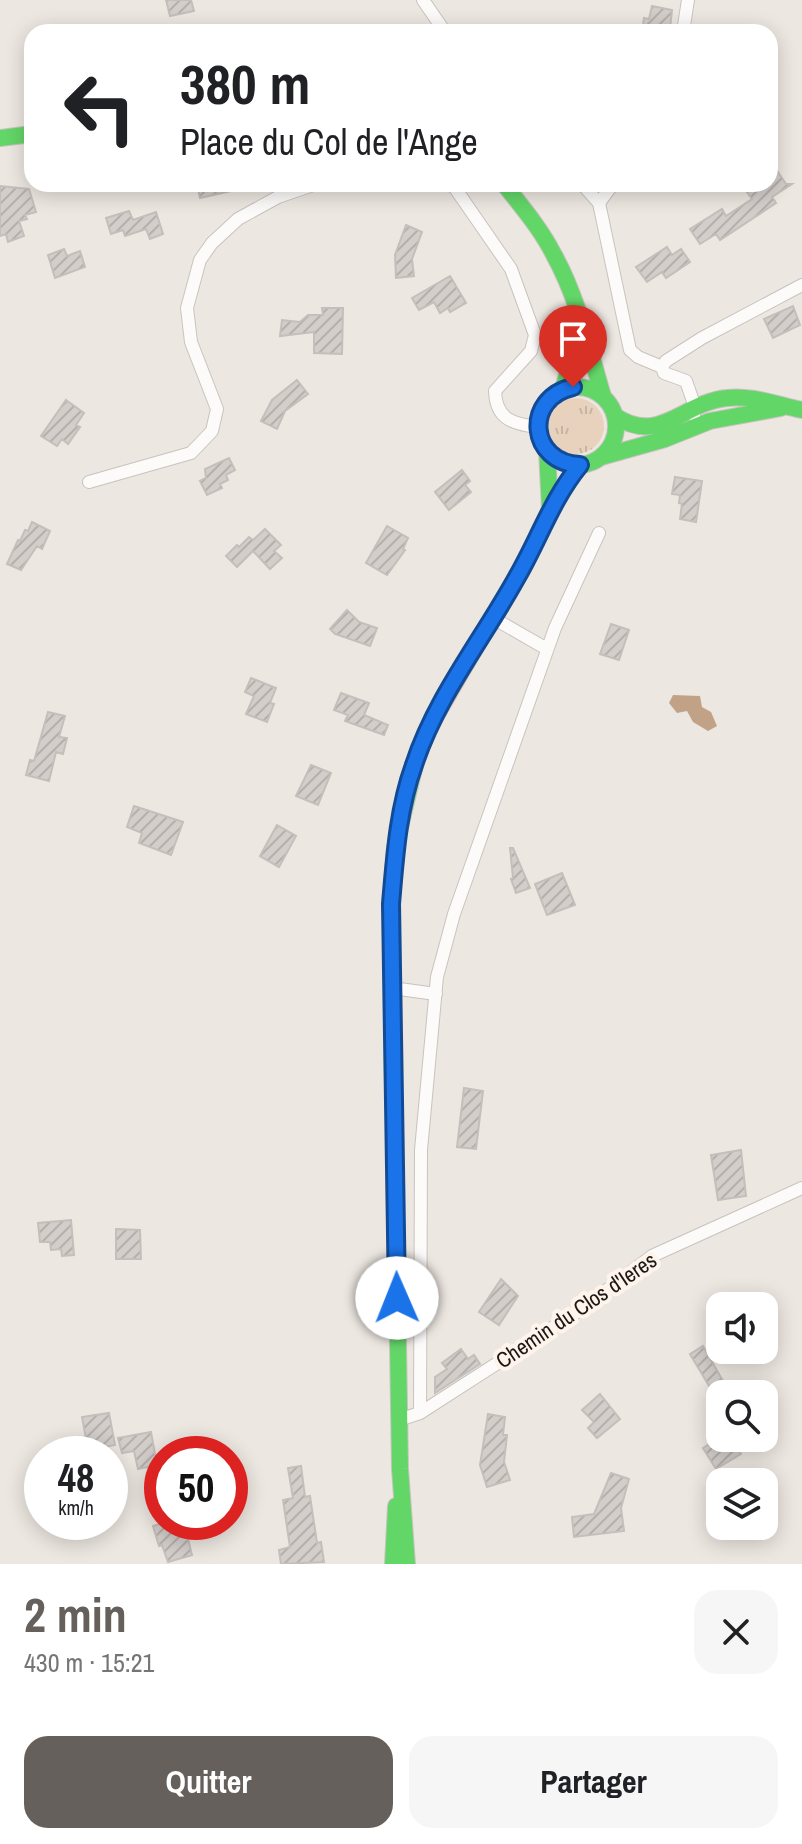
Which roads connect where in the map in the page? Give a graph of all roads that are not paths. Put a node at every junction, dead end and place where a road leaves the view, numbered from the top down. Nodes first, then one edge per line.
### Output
1 (423, 0) edge
2 (688, 0) edge
3 (440, 24) edge
4 (684, 24) edge
5 (24, 135) edge
6 (0, 138) edge
7 (293, 192) edge
8 (458, 192) edge
9 (510, 192) edge
10 (589, 192) edge
11 (607, 192) edge
12 (599, 203) junction
13 (802, 285) edge
14 (578, 311) junction
15 (662, 367) junction
16 (563, 389) junction
17 (603, 396) junction
18 (695, 407) junction
19 (794, 408) edge
20 (615, 416) junction
21 (538, 427) junction
22 (665, 439) junction
23 (547, 450) junction
24 (601, 457) junction
25 (580, 465) junction
26 (89, 482) dead end
27 (550, 509) junction
28 (599, 533) dead end
29 (493, 618) junction
30 (547, 649) junction
31 (392, 988) junction
32 (436, 994) junction
33 (802, 1188) edge
34 (420, 1413) junction
35 (399, 1420) junction
36 (400, 1469) junction
37 (393, 1564) edge
38 (407, 1564) edge

1 - 3 street
2 - 4 street
5 - 6 main road
7 - 26 street
8 - 21 street
9 - 14 main road
10 - 12 street
11 - 12 street
12 - 15 street
13 - 15 street
14 - 16 main road
14 - 17 main road
15 - 18 street
16 - 17 main road
16 - 21 main road
17 - 20 main road
18 - 19 main road
18 - 20 main road
18 - 22 street
19 - 22 main road
20 - 24 main road
21 - 23 main road
22 - 24 main road
23 - 25 main road
23 - 27 main road
24 - 25 main road
25 - 27 main road
27 - 29 main road
28 - 30 street
29 - 30 street
29 - 31 main road
30 - 32 street
31 - 32 street
31 - 35 main road
32 - 34 street
33 - 34 street, Chemin du Clos d'Ieres
34 - 35 street, Chemin du Clos d'Ieres
35 - 36 main road
36 - 37 main road
36 - 38 main road

